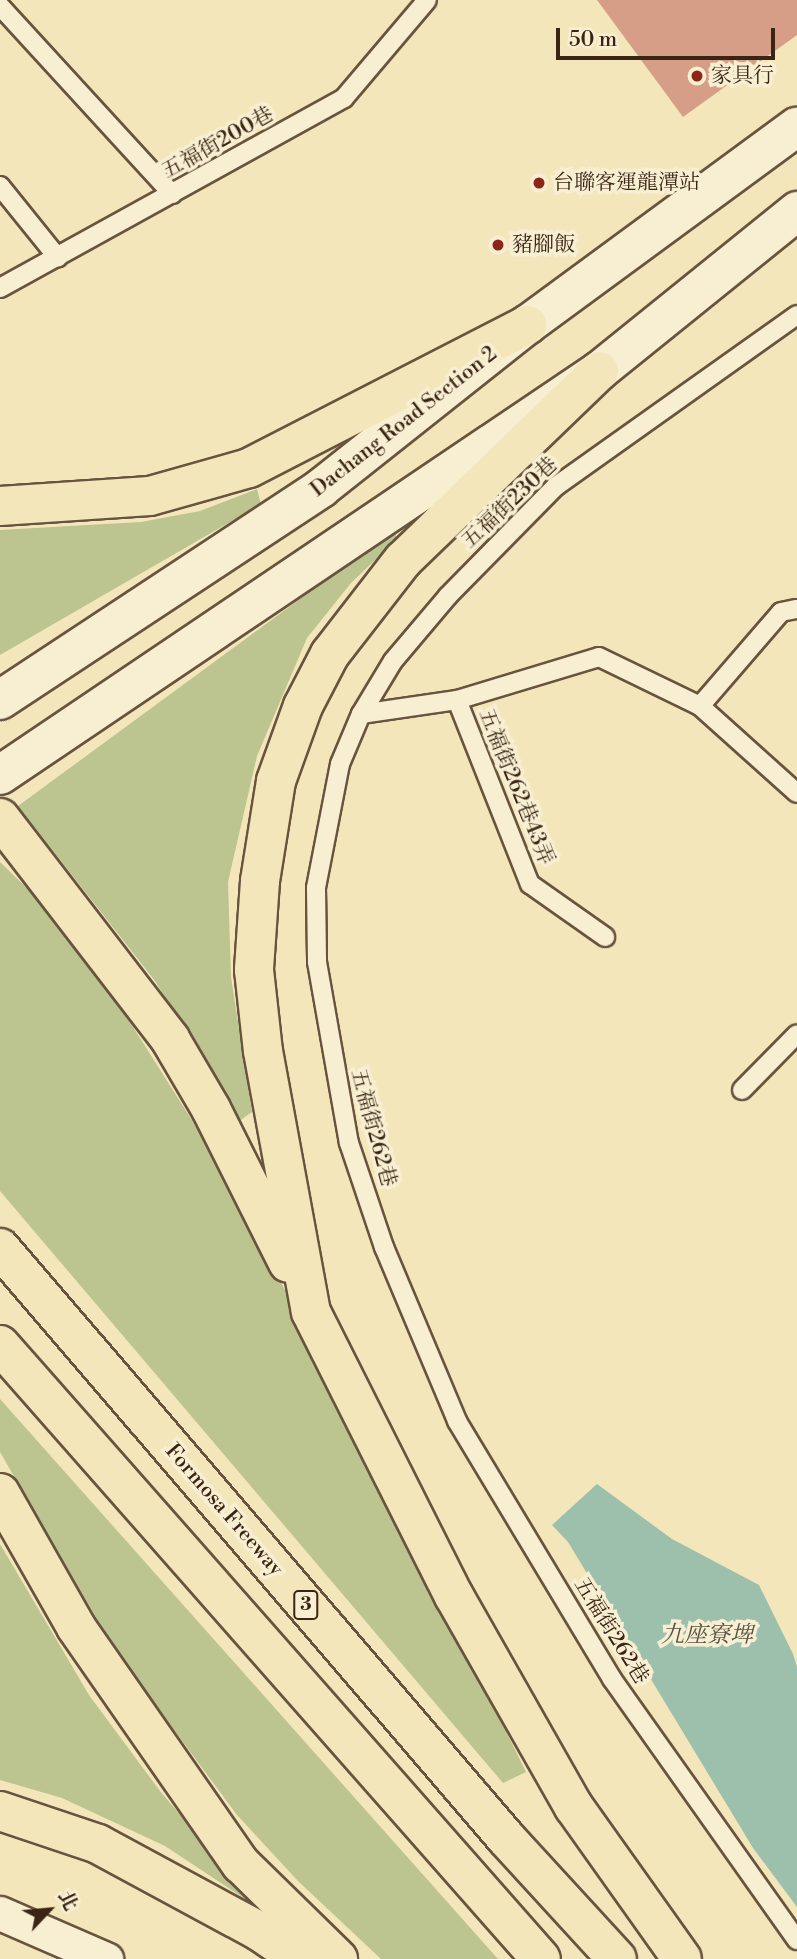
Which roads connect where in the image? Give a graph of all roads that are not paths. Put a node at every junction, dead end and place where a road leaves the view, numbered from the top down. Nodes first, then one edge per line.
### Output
1 (427, 0) edge
2 (0, 6) edge
3 (797, 127) edge
4 (0, 186) edge
5 (172, 194) junction
6 (797, 211) edge
7 (58, 258) junction
8 (0, 288) edge
9 (797, 314) edge
10 (527, 325) junction
11 (599, 371) junction
12 (0, 506) edge
13 (797, 609) edge
14 (0, 700) edge
15 (457, 700) junction
16 (700, 706) junction
17 (361, 714) junction
18 (0, 775) edge
19 (797, 793) edge
20 (0, 818) edge
21 (605, 937) dead end
22 (797, 1034) edge
23 (742, 1090) dead end
24 (0, 1248) edge
25 (311, 1312) junction
26 (0, 1345) edge
27 (0, 1493) edge
28 (0, 1811) edge
29 (0, 1913) edge
30 (797, 1940) edge
31 (106, 1959) edge
32 (300, 1959) edge
33 (338, 1959) edge
34 (541, 1959) edge
35 (617, 1959) edge
36 (682, 1959) edge

1 - 5 lane, 五福街200巷
2 - 5 lane
3 - 10 main road, Dachang Road Section 2
4 - 7 lane
5 - 7 lane, 五福街200巷
6 - 11 main road
7 - 8 lane, 五福街200巷
9 - 17 lane, 五福街230巷
10 - 12 highway
10 - 14 main road, Dachang Road Section 2
11 - 18 main road
11 - 25 highway
13 - 16 lane
15 - 16 lane
15 - 17 lane
15 - 21 lane, 五福街262巷43弄
16 - 19 lane
17 - 30 lane, 五福街262巷
20 - 25 highway
22 - 23 lane
24 - 35 highway, Formosa Freeway / 3
25 - 36 highway
26 - 34 highway
27 - 33 highway
28 - 32 highway
29 - 31 street

